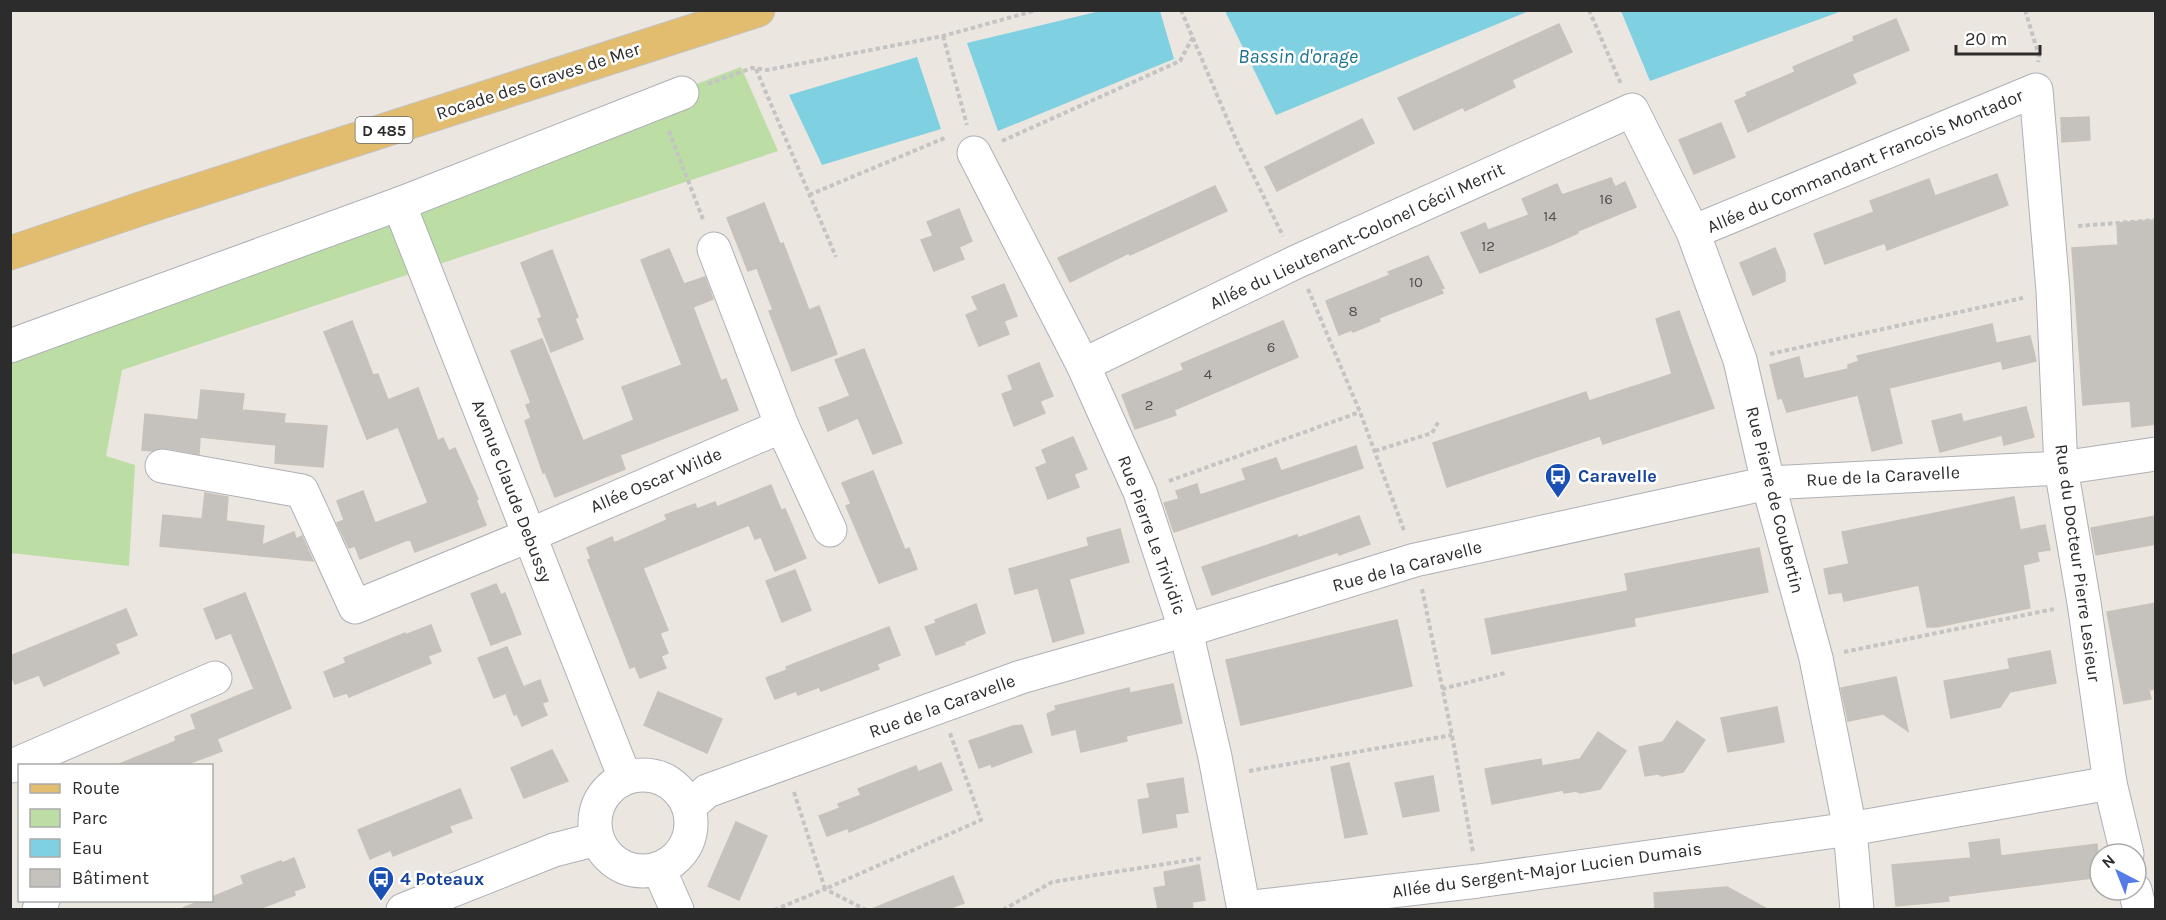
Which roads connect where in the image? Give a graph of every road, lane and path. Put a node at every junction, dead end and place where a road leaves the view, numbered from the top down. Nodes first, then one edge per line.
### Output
1 (758, 10) edge
2 (1037, 10) edge
3 (1181, 10) edge
4 (1589, 10) edge
5 (2025, 10) edge
6 (943, 36) junction
7 (1192, 37) junction
8 (756, 68) junction
9 (2036, 90) junction
10 (670, 98) junction
11 (1632, 110) junction
12 (971, 141) junction
13 (1237, 142) dead end
14 (809, 195) junction
15 (399, 204) junction
16 (2156, 220) edge
17 (2047, 228) junction
18 (1693, 232) junction
19 (714, 249) joint
20 (10, 253) edge
21 (836, 257) dead end
22 (2053, 291) junction
23 (10, 346) edge
24 (1740, 360) junction
25 (1083, 364) junction
26 (1360, 412) dead end
27 (1439, 421) dead end
28 (782, 426) junction
29 (1375, 451) dead end
30 (2156, 453) edge
31 (162, 466) dead end
32 (2061, 468) junction
33 (1768, 483) junction
34 (1140, 492) junction
35 (830, 530) dead end
36 (530, 535) junction
37 (2084, 603) junction
38 (1186, 631) junction
39 (1816, 657) junction
40 (1505, 674) dead end
41 (215, 678) dead end
42 (1442, 689) dead end
43 (940, 706) junction
44 (785, 762) junction
45 (27, 764) edge
46 (1219, 777) junction
47 (625, 778) junction
48 (2110, 783) junction
49 (689, 807) junction
50 (1850, 829) junction
51 (597, 839) junction
52 (2124, 842) edge
53 (1233, 853) junction
54 (659, 869) junction
55 (1478, 881) junction
56 (825, 889) junction
57 (403, 909) edge
58 (677, 909) edge
59 (774, 909) edge
60 (866, 909) edge
61 (1003, 909) edge
62 (1244, 909) edge
63 (1857, 909) edge

1 - 20 main road, Rocade des Graves de Mer / D 485
2 - 6 path
3 - 7 path
4 - 11 path
5 - 9 path
6 - 8 path
6 - 12 path
7 - 12 path
7 - 13 path
8 - 10 path
8 - 14 path
9 - 17 street, Rue du Docteur Pierre Lesieur
9 - 18 street, Allée du Commandant Francois Montador
10 - 15 street
10 - 19 path
11 - 18 street, Rue Pierre de Coubertin
11 - 25 street, Allée du Lieutenant-Colonel Cécil Merrit
12 - 14 path
12 - 25 street, Rue Pierre Le Trividic
14 - 21 path
15 - 23 street
15 - 36 street, Avenue Claude Debussy
16 - 17 path
17 - 22 street, Rue du Docteur Pierre Lesieur
18 - 24 street, Rue Pierre de Coubertin
19 - 28 street
22 - 24 path
22 - 32 street, Rue du Docteur Pierre Lesieur
24 - 33 street, Rue Pierre de Coubertin
25 - 34 street, Rue Pierre Le Trividic
26 - 34 path
27 - 29 path
28 - 35 street
28 - 36 street, Allée Oscar Wilde
30 - 32 street, Rue de la Caravelle
31 - 36 street, Allée Oscar Wilde
32 - 33 street, Rue de la Caravelle
32 - 37 street, Rue du Docteur Pierre Lesieur
33 - 38 street, Rue de la Caravelle
33 - 39 street, Rue Pierre de Coubertin
34 - 38 street, Rue Pierre Le Trividic
36 - 47 street, Avenue Claude Debussy
37 - 39 path
37 - 48 street, Rue du Docteur Pierre Lesieur
38 - 43 street, Rue de la Caravelle
38 - 46 street, Rue Pierre Le Trividic
39 - 50 street, Rue Pierre de Coubertin
40 - 42 path
41 - 45 street
43 - 44 street, Rue de la Caravelle
43 - 56 path
44 - 49 street, Rue de la Caravelle
44 - 56 path
46 - 53 street, Rue Pierre Le Trividic
46 - 55 path
47 - 49 street
47 - 51 street
48 - 50 street, Allée du Sergent-Major Lucien Dumais
48 - 52 street, Rue du Docteur Pierre Lesieur
49 - 54 street
50 - 55 street, Allée du Sergent-Major Lucien Dumais
50 - 63 street, Rue Pierre de Coubertin
51 - 54 street
51 - 57 street
53 - 61 path
53 - 62 street, Rue Pierre Le Trividic
54 - 58 street
55 - 62 street, Allée du Sergent-Major Lucien Dumais
56 - 59 path
56 - 60 path

